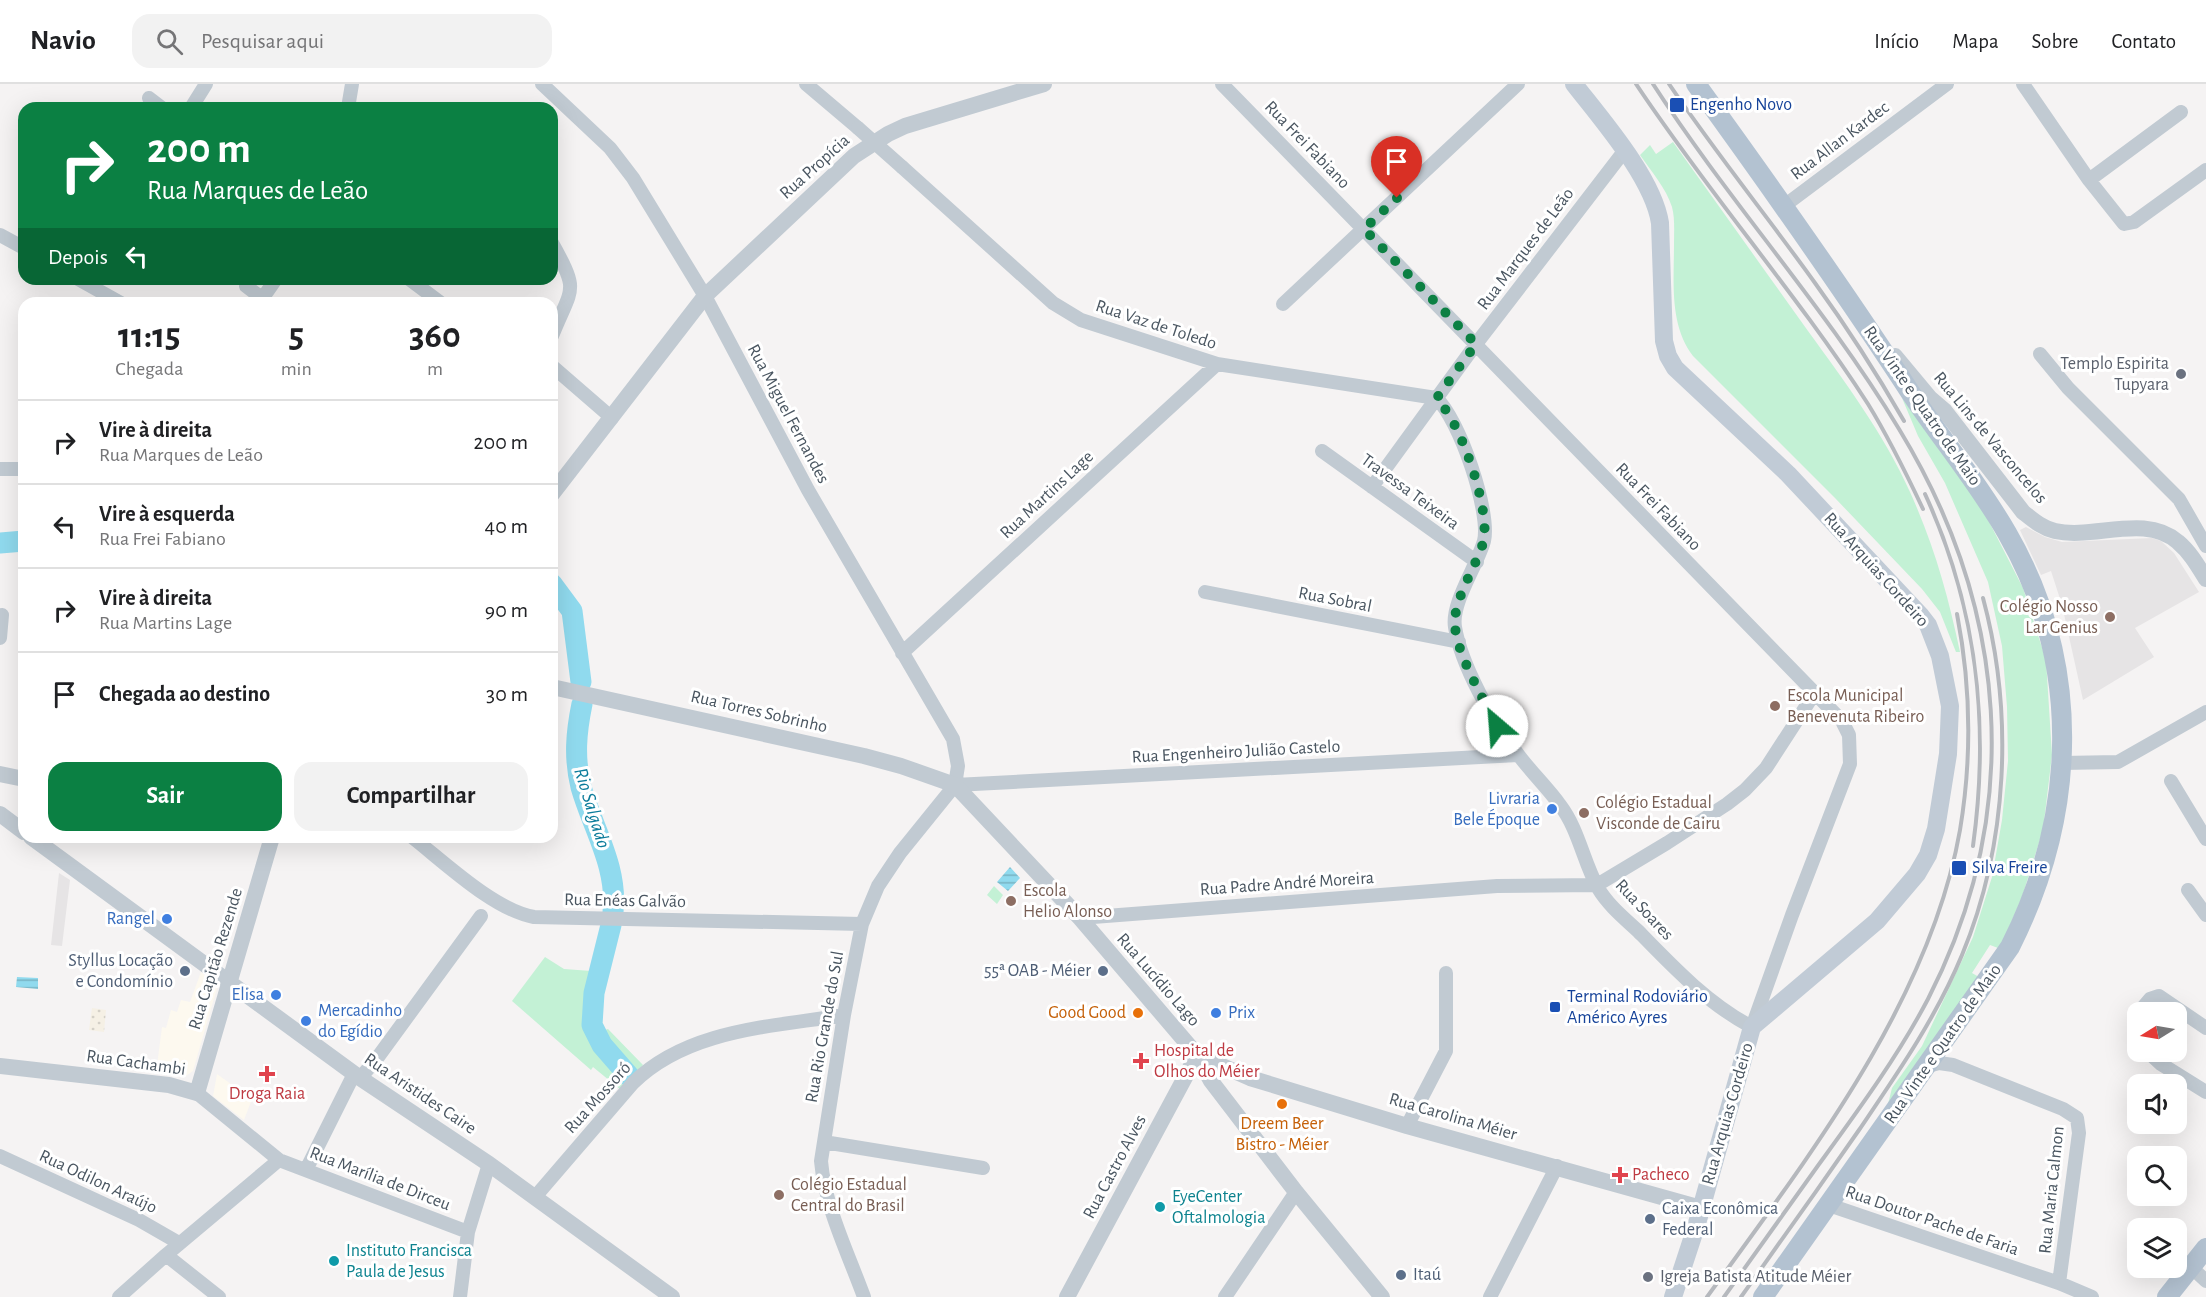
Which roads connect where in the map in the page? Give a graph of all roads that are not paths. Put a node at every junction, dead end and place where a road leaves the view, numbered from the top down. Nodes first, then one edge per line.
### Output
1 (206, 84) edge
2 (352, 84) edge
3 (542, 84) edge
4 (806, 84) edge
5 (1044, 84) edge
6 (1222, 84) edge
7 (1518, 84) edge
8 (1574, 84) edge
9 (1696, 84) edge
10 (1947, 84) edge
11 (2024, 84) edge
12 (149, 98) dead end
13 (154, 102) edge
14 (195, 102) edge
15 (350, 102) edge
16 (2181, 112) dead end
17 (1625, 150) junction
18 (2206, 170) edge
19 (2088, 180) junction
20 (1784, 206) junction
21 (1364, 229) junction
22 (0, 235) edge
23 (18, 246) edge
24 (558, 255) edge
25 (89, 285) edge
26 (417, 285) edge
27 (246, 286) dead end
28 (705, 296) junction
29 (110, 297) edge
30 (260, 297) edge
31 (433, 297) edge
32 (1283, 304) dead end
33 (1858, 314) junction
34 (558, 323) edge
35 (1476, 344) junction
36 (2040, 354) dead end
37 (1217, 364) junction
38 (558, 371) edge
39 (1436, 399) junction
40 (612, 418) junction
41 (1322, 451) dead end
42 (0, 469) edge
43 (18, 469) edge
44 (558, 486) edge
45 (1372, 488) junction
46 (2206, 546) edge
47 (1477, 562) junction
48 (2206, 579) edge
49 (1205, 592) dead end
50 (2, 615) edge
51 (0, 638) edge
52 (1459, 642) junction
53 (902, 653) junction
54 (558, 688) edge
55 (1814, 694) junction
56 (2206, 712) edge
57 (1518, 755) junction
58 (2068, 763) junction
59 (1, 776) edge
60 (18, 778) edge
61 (2171, 781) dead end
62 (955, 785) junction
63 (0, 814) edge
64 (18, 828) edge
65 (2206, 840) edge
66 (39, 843) edge
67 (270, 843) edge
68 (420, 843) edge
69 (1597, 885) junction
70 (2188, 890) dead end
71 (2206, 915) edge
72 (481, 916) dead end
73 (1080, 918) junction
74 (862, 924) junction
75 (1446, 974) dead end
76 (229, 982) junction
77 (2148, 1002) edge
78 (2168, 1002) edge
79 (844, 1015) junction
80 (2187, 1015) edge
81 (1752, 1027) junction
82 (2206, 1028) edge
83 (1197, 1055) junction
84 (2159, 1062) edge
85 (0, 1066) edge
86 (1928, 1066) junction
87 (357, 1076) junction
88 (2206, 1092) edge
89 (197, 1093) junction
90 (1407, 1125) junction
91 (824, 1142) junction
92 (0, 1156) edge
93 (279, 1160) junction
94 (489, 1164) junction
95 (1557, 1166) junction
96 (982, 1168) dead end
97 (306, 1170) junction
98 (1296, 1192) junction
99 (535, 1197) junction
100 (1829, 1205) junction
101 (1701, 1208) junction
102 (468, 1232) junction
103 (179, 1244) junction
104 (2206, 1248) edge
105 (166, 1254) junction
106 (2191, 1267) junction
107 (2206, 1281) edge
108 (2059, 1283) junction
109 (1766, 1296) edge
110 (119, 1297) edge
111 (219, 1297) edge
112 (460, 1297) edge
113 (672, 1297) edge
114 (864, 1297) edge
115 (1066, 1297) edge
116 (1225, 1297) edge
117 (1382, 1297) edge
118 (1490, 1297) edge
119 (1673, 1297) edge
120 (2092, 1297) edge
121 (2167, 1297) edge

1 - 14 street
2 - 15 street
3 - 28 street, Rua Miguel Fernandes
4 - 37 street, Rua Vaz de Toledo, bridge
5 - 28 street, Rua Propícia
6 - 21 street, Rua Frei Fabiano
7 - 21 street
8 - 17 main road, Rua Arquias Cordeiro
9 - 20 main road, Rua Vinte e Quatro de Maio
10 - 20 street, Rua Allan Kardec
11 - 19 street
12 - 13 street
16 - 19 street
17 - 35 street, Rua Marques de Leão
17 - 81 main road, Rua Arquias Cordeiro
18 - 19 street
20 - 33 main road, Rua Vinte e Quatro de Maio
21 - 32 street
21 - 35 street, Rua Frei Fabiano
22 - 23 street
24 - 34 street
25 - 29 street
26 - 31 street
27 - 30 street
28 - 40 street
28 - 53 street, Rua Miguel Fernandes
33 - 48 street, Rua Lins de Vasconcelos
33 - 58 main road, Rua Vinte e Quatro de Maio
35 - 39 street, Rua Marques de Leão
35 - 55 street, Rua Frei Fabiano
36 - 46 street
37 - 39 street, Rua Vaz de Toledo
37 - 53 street, Rua Martins Lage
38 - 40 street
39 - 45 street, Rua Marques de Leão
39 - 47 street, Rua Soares
40 - 44 street
41 - 45 street, Travessa Teixeira
42 - 43 street
45 - 47 street, Travessa Teixeira
47 - 52 street, Rua Soares
49 - 52 street, Rua Sobral
50 - 51 street
52 - 57 street, Rua Soares
53 - 62 street, Rua Miguel Fernandes
54 - 62 street, Rua Torres Sobrinho
55 - 69 street
55 - 81 street, Rua Frei Fabiano
56 - 58 street
57 - 62 street, Rua Engenheiro Julião Castelo
57 - 69 street, Rua Soares
58 - 86 main road, Rua Vinte e Quatro de Maio
59 - 60 street
61 - 65 street
62 - 73 street, Rua Lucídio Lago
62 - 74 street, Rua Rio Grande do Sul
63 - 64 street
66 - 76 street, Rua Aristides Caire
67 - 76 street, Rua Capitão Rezende
68 - 74 street, Rua Enéas Galvão
69 - 73 street, Rua Padre André Moreira
69 - 81 street, Rua Soares
70 - 71 street
72 - 87 street
73 - 83 street, Rua Lucídio Lago
74 - 79 street, Rua Rio Grande do Sul
75 - 90 street
76 - 87 street, Rua Aristides Caire
76 - 89 street, Rua Capitão Rezende
77 - 78 street
79 - 91 street, Rua Rio Grande do Sul
79 - 99 street, Rua Mossoró
80 - 82 street
81 - 101 main road, Rua Arquias Cordeiro
83 - 90 street, Rua Carolina Méier
83 - 98 street, Rua Lucídio Lago
83 - 115 street, Rua Castro Alves
84 - 88 street
85 - 89 street, Rua Cachambi
86 - 100 main road, Rua Vinte e Quatro de Maio
86 - 108 street, Rua Maria Calmon
87 - 94 street, Rua Aristides Caire
87 - 97 street
89 - 93 street, Rua Cachambi
90 - 95 street, Rua Carolina Méier
91 - 96 street
91 - 114 street, Rua Rio Grande do Sul
92 - 103 street, Rua Odilon Araújo
93 - 97 street, Rua Marília de Dirceu
93 - 103 street
94 - 99 street, Rua Aristides Caire
94 - 102 street
95 - 101 street, Rua Carolina Méier
95 - 118 street
97 - 102 street, Rua Marília de Dirceu
98 - 116 street
98 - 117 street, Rua Lucídio Lago
99 - 113 street, Rua Aristides Caire
100 - 108 street, Rua Doutor Pache de Faria
100 - 109 main road, Rua Vinte e Quatro de Maio
101 - 119 main road, Rua Arquias Cordeiro
102 - 112 street
103 - 105 street
104 - 106 main road
105 - 110 street
105 - 111 street
106 - 107 street
106 - 121 main road
108 - 120 street, Rua Doutor Pache de Faria

